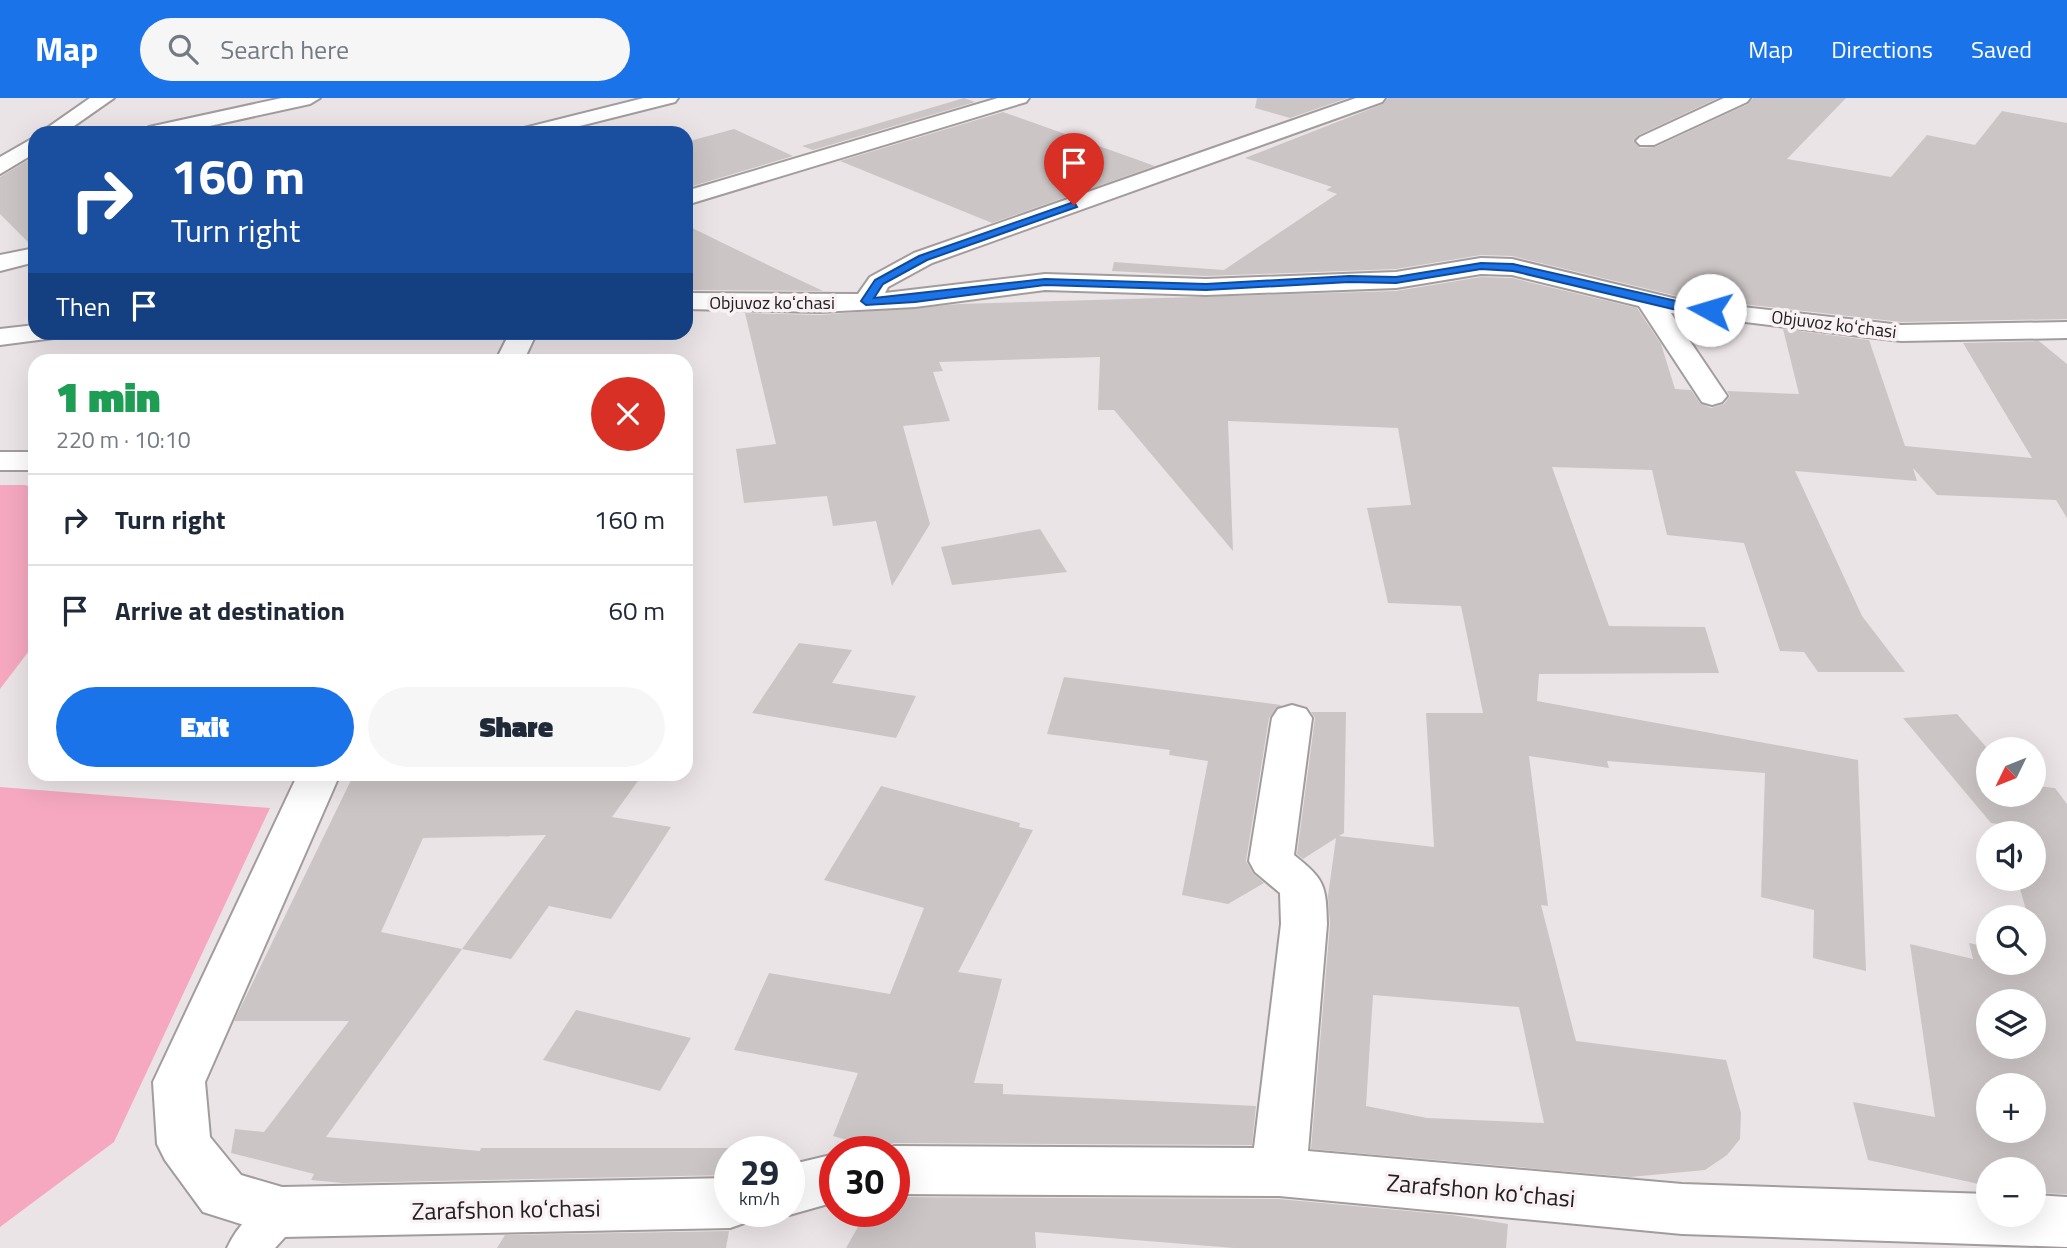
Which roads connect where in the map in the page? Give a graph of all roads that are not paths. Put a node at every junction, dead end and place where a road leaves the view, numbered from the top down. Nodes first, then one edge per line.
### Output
1 (104, 98) edge
2 (310, 98) edge
3 (668, 98) edge
4 (1019, 98) edge
5 (1375, 98) edge
6 (1740, 98) edge
7 (61, 126) edge
8 (181, 126) edge
9 (555, 126) edge
10 (1647, 141) dead end
11 (28, 146) edge
12 (28, 158) edge
13 (1, 160) edge
14 (693, 196) edge
15 (28, 257) edge
16 (0, 264) edge
17 (693, 301) edge
18 (866, 301) junction
19 (1649, 301) junction
20 (2067, 330) edge
21 (28, 334) edge
22 (0, 337) edge
23 (1712, 396) dead end
24 (0, 461) edge
25 (28, 461) edge
26 (1292, 718) dead end
27 (316, 781) edge
28 (910, 1170) edge
29 (1279, 1172) junction
30 (714, 1204) edge
31 (2067, 1222) edge
32 (265, 1230) edge

1 - 7 street
2 - 8 street
3 - 9 street
4 - 14 street
5 - 18 street
6 - 10 street
11 - 13 street
12 - 13 street
15 - 16 street
17 - 18 street, Objuvoz koʻchasi
18 - 19 street, Objuvoz koʻchasi
19 - 20 street, Objuvoz koʻchasi
19 - 23 street
21 - 22 street
24 - 25 street
26 - 29 street
27 - 32 street, Zarafshon koʻchasi
28 - 29 street, Zarafshon koʻchasi
29 - 31 street, Zarafshon koʻchasi
30 - 32 street, Zarafshon koʻchasi

